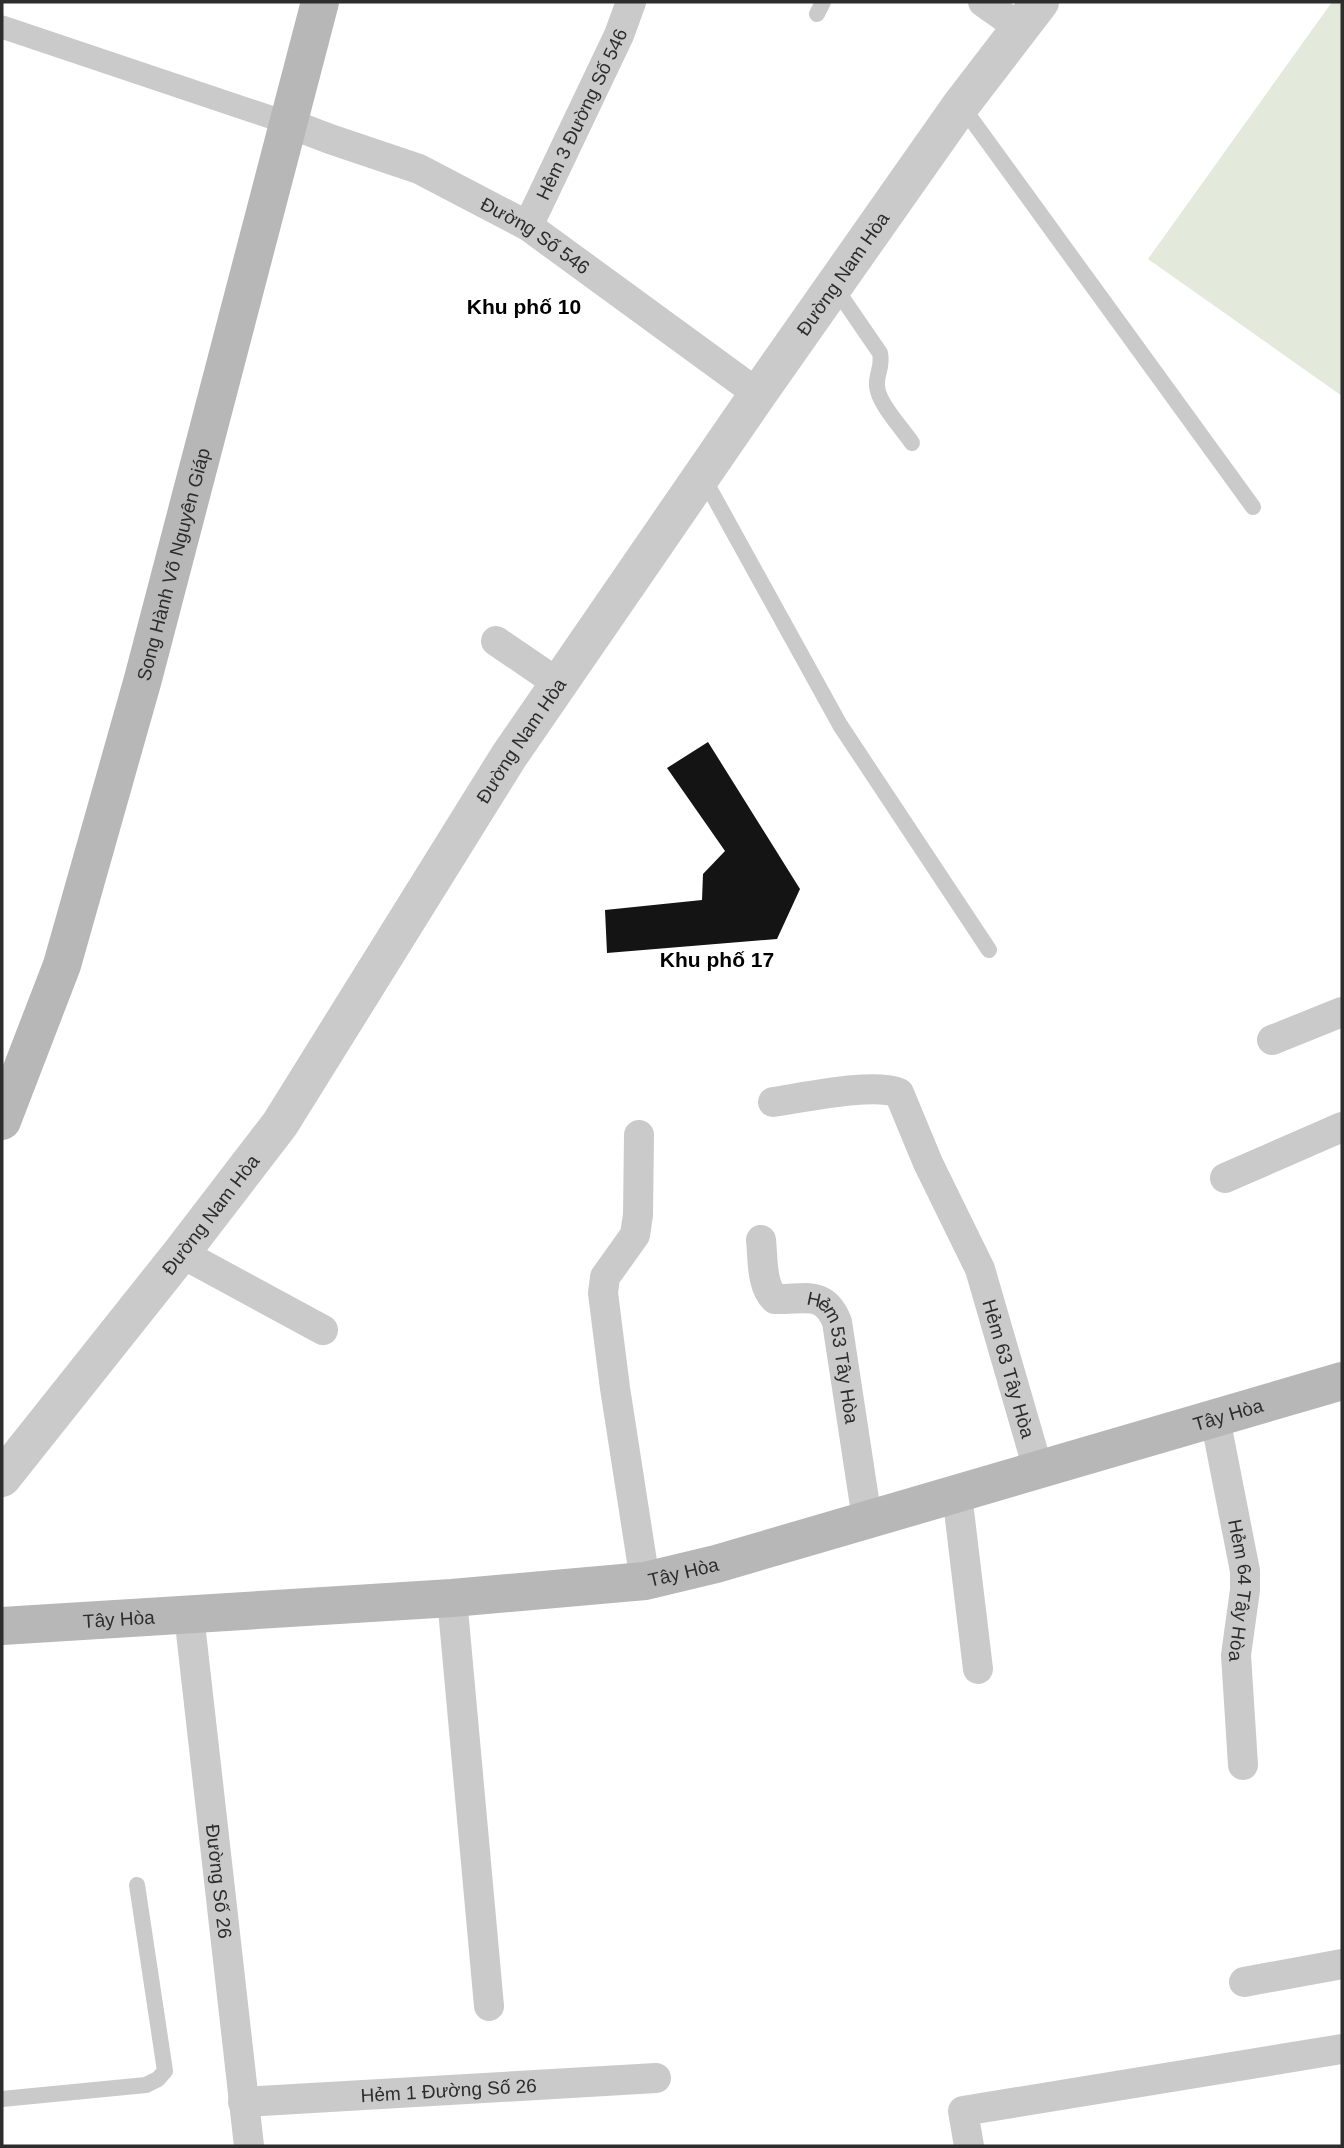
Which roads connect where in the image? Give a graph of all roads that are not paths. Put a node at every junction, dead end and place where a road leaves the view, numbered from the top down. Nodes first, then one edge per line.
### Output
1 (320, 2) edge
2 (631, 2) edge
3 (984, 2) edge
4 (1030, 15) edge
5 (2, 27) edge
6 (961, 105) junction
7 (288, 123) junction
8 (528, 226) junction
9 (834, 286) junction
10 (758, 394) junction
11 (912, 443) dead end
12 (703, 477) junction
13 (1253, 507) dead end
14 (496, 641) dead end
15 (559, 684) junction
16 (989, 950) dead end
17 (1342, 1012) edge
18 (1272, 1040) dead end
19 (773, 1102) dead end
20 (2, 1121) edge
21 (1342, 1127) edge
22 (639, 1135) dead end
23 (1225, 1178) dead end
24 (761, 1240) dead end
25 (181, 1253) junction
26 (323, 1330) dead end
27 (1342, 1381) edge
28 (1215, 1418) junction
29 (1038, 1469) junction
30 (2, 1478) edge
31 (957, 1494) junction
32 (867, 1519) junction
33 (645, 1581) junction
34 (452, 1598) junction
35 (188, 1615) junction
36 (2, 1626) edge
37 (978, 1669) dead end
38 (1243, 1765) dead end
39 (137, 1885) dead end
40 (1342, 1964) edge
41 (1244, 1982) dead end
42 (489, 2006) dead end
43 (1342, 2049) edge
44 (656, 2078) dead end
45 (2, 2099) edge
46 (243, 2102) junction
47 (250, 2146) edge
48 (968, 2146) edge

1 - 7 main road, Song Hành Võ Nguyên Giáp
2 - 8 street, Hẻm 3 Đường Số 546
3 - 4 street
4 - 6 street, Đường Nam Hòa
5 - 7 street
6 - 9 street, Đường Nam Hòa
6 - 13 lane
7 - 8 street, Đường Số 546
7 - 20 main road, Song Hành Võ Nguyên Giáp
8 - 10 street, Đường Số 546
9 - 10 street, Đường Nam Hòa
9 - 11 lane
10 - 12 street, Đường Nam Hòa
12 - 15 street, Đường Nam Hòa
12 - 16 lane
14 - 15 street
15 - 25 street, Đường Nam Hòa
17 - 18 street
19 - 29 street, Hẻm 63 Tây Hòa
21 - 23 street
22 - 33 street
24 - 32 street, Hẻm 53 Tây Hòa
25 - 26 street
25 - 30 street, Đường Nam Hòa
27 - 28 main road, Tây Hòa
28 - 29 main road, Tây Hòa
28 - 38 street, Hẻm 64 Tây Hòa
29 - 31 main road, Tây Hòa
31 - 32 main road, Tây Hòa
31 - 37 street
32 - 33 main road, Tây Hòa
33 - 34 main road, Tây Hòa
34 - 35 main road, Tây Hòa
34 - 42 street
35 - 36 main road, Tây Hòa
35 - 46 street, Đường Số 26
39 - 45 lane
40 - 41 street
43 - 48 street
44 - 46 street, Hẻm 1 Đường Số 26
46 - 47 street, Đường Số 26

